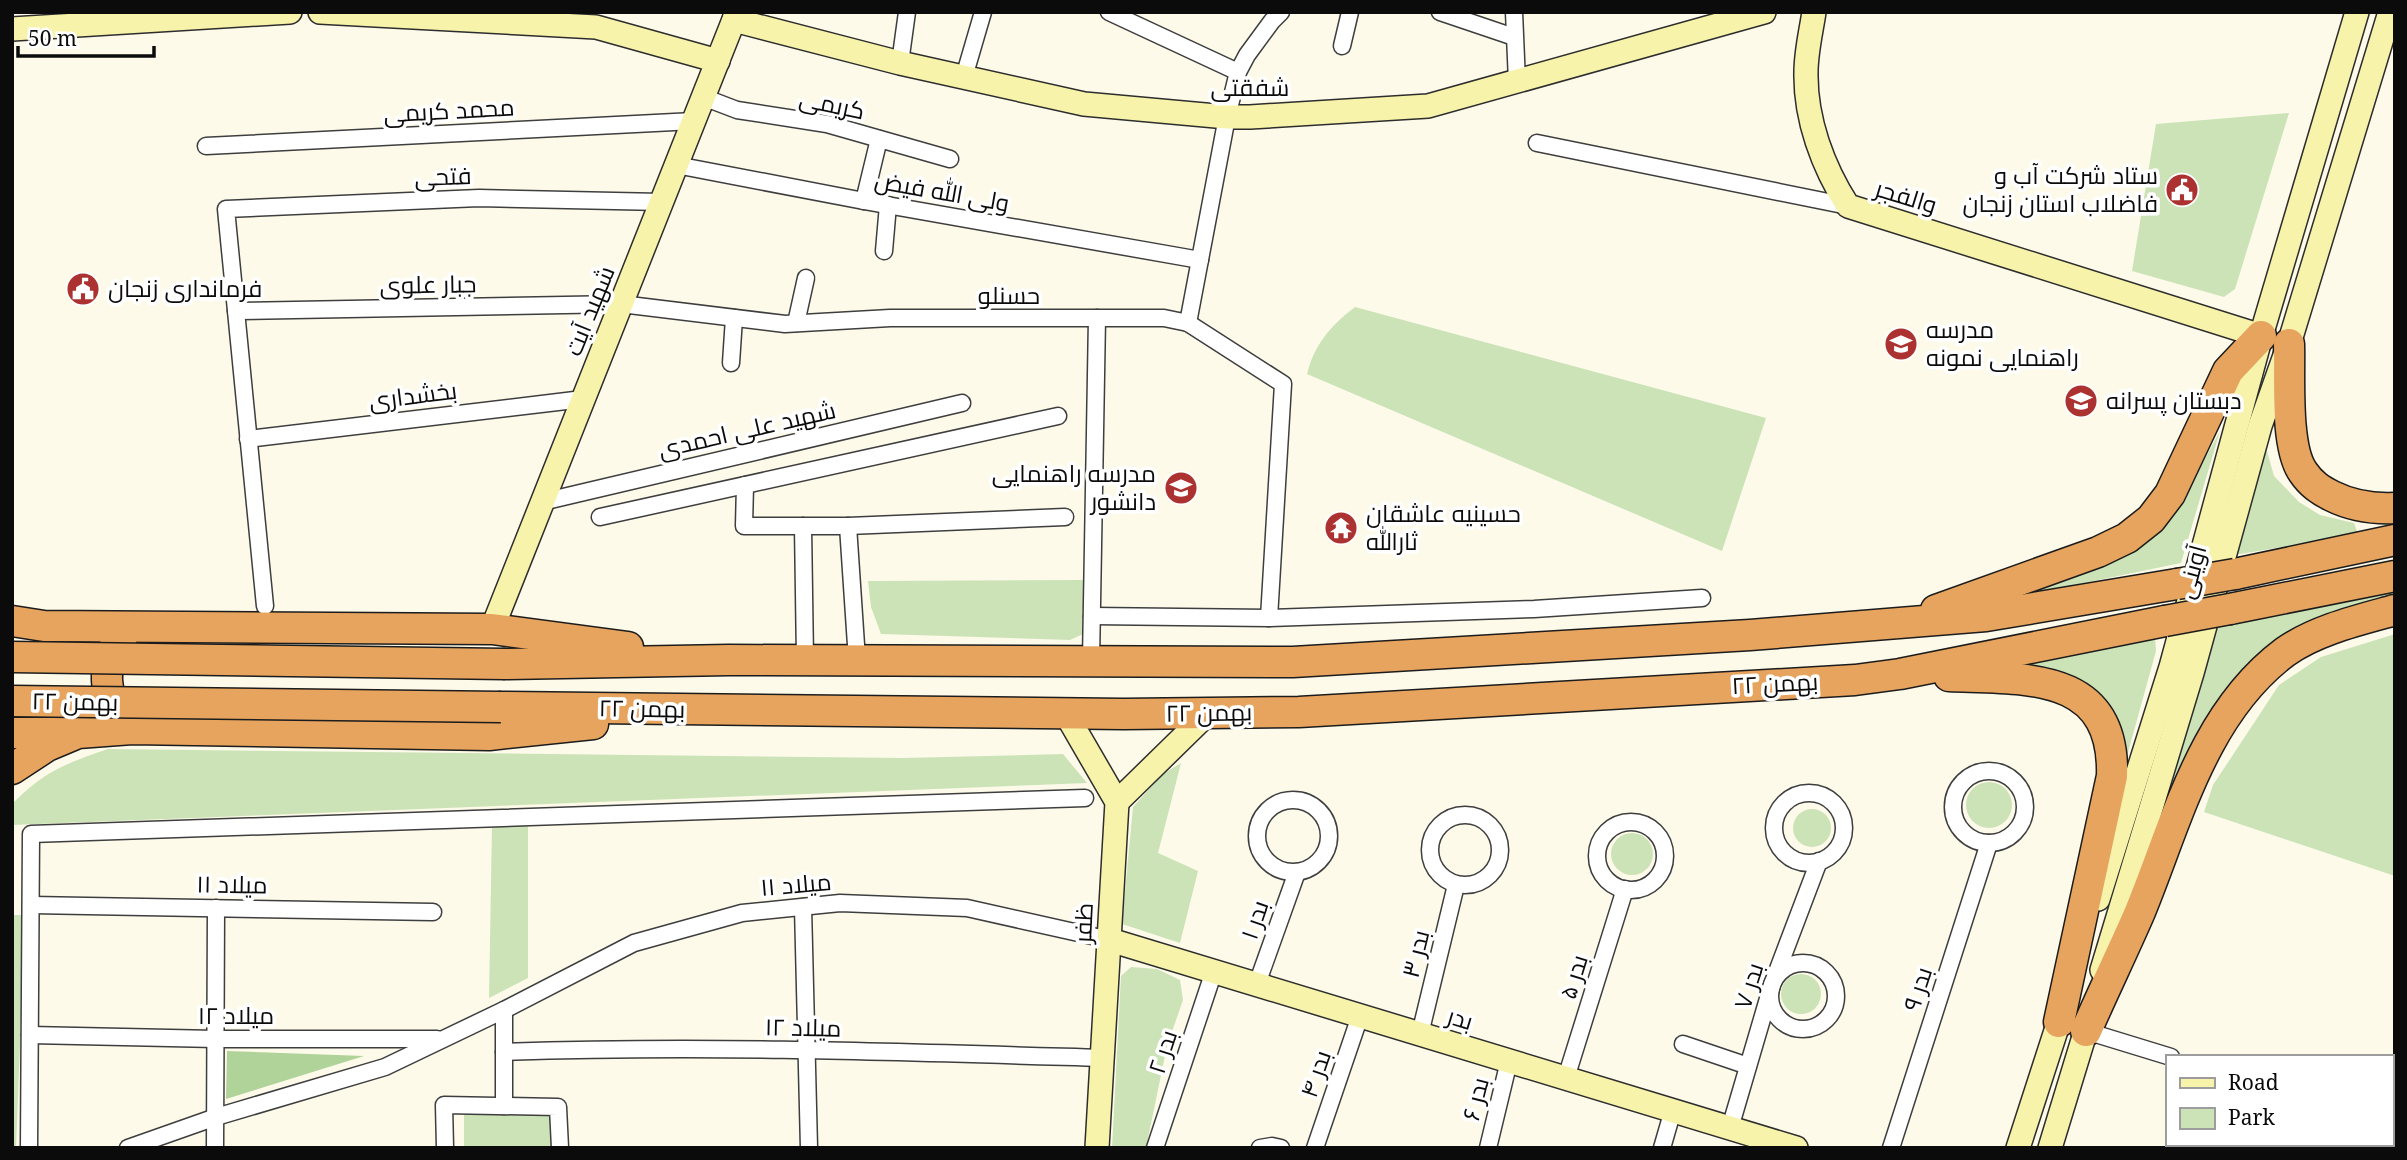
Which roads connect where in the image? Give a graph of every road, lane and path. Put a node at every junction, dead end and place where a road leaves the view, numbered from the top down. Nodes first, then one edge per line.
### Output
1 (290, 12) edge
2 (320, 12) edge
3 (907, 12) edge
4 (983, 12) edge
5 (1109, 12) edge
6 (1350, 12) edge
7 (1440, 12) edge
8 (1514, 12) edge
9 (1764, 12) edge
10 (1814, 12) edge
11 (2357, 12) edge
12 (2390, 12) edge
13 (1271, 15) edge
14 (736, 16) edge
15 (520, 18) edge
16 (596, 20) edge
17 (12, 29) edge
18 (1514, 37) junction
19 (1342, 46) dead end
20 (718, 61) junction
21 (900, 63) junction
22 (1238, 72) junction
23 (964, 77) junction
24 (1517, 82) junction
25 (704, 97) junction
26 (2331, 99) junction
27 (2361, 108) junction
28 (1227, 117) junction
29 (694, 121) junction
30 (879, 139) junction
31 (1537, 143) dead end
32 (206, 146) dead end
33 (950, 159) dead end
34 (676, 165) junction
35 (864, 201) junction
36 (662, 202) junction
37 (888, 205) junction
38 (1848, 206) junction
39 (884, 251) dead end
40 (1200, 260) junction
41 (806, 278) dead end
42 (621, 304) junction
43 (236, 311) junction
44 (734, 318) junction
45 (1097, 318) junction
46 (796, 323) junction
47 (1188, 323) junction
48 (2275, 340) junction
49 (731, 363) dead end
50 (583, 399) junction
51 (962, 404) dead end
52 (1058, 416) dead end
53 (248, 439) junction
54 (746, 485) junction
55 (542, 502) junction
56 (2395, 508) edge
57 (600, 517) dead end
58 (1065, 517) dead end
59 (803, 526) junction
60 (848, 526) junction
61 (2395, 540) edge
62 (2395, 576) edge
63 (1702, 598) dead end
64 (265, 606) dead end
65 (2395, 610) edge
66 (1092, 616) junction
67 (1269, 618) junction
68 (12, 621) edge
69 (1895, 624) junction
70 (131, 626) junction
71 (492, 629) junction
72 (12, 657) edge
73 (729, 660) junction
74 (804, 660) junction
75 (856, 660) junction
76 (1091, 660) junction
77 (1900, 674) junction
78 (12, 701) edge
79 (740, 710) junction
80 (1209, 713) junction
81 (1066, 714) junction
82 (132, 729) junction
83 (12, 733) edge
84 (78, 733) junction
85 (12, 769) edge
86 (1085, 798) dead end
87 (1117, 802) junction
88 (1989, 843) junction
89 (1819, 862) junction
90 (1297, 872) junction
91 (1456, 885) junction
92 (1625, 889) junction
93 (31, 905) junction
94 (803, 907) junction
95 (216, 908) junction
96 (433, 912) dead end
97 (1110, 940) junction
98 (1214, 971) junction
99 (1257, 984) junction
100 (1772, 985) junction
101 (504, 1010) junction
102 (1360, 1016) junction
103 (2072, 1026) junction
104 (1420, 1034) junction
105 (30, 1035) junction
106 (216, 1039) junction
107 (443, 1039) junction
108 (1683, 1044) dead end
109 (807, 1050) junction
110 (504, 1052) junction
111 (2166, 1055) edge
112 (1102, 1058) junction
113 (1509, 1061) junction
114 (1748, 1066) junction
115 (1566, 1078) junction
116 (504, 1106) junction
117 (1673, 1111) junction
118 (216, 1117) junction
119 (1730, 1128) junction
120 (29, 1148) edge
121 (128, 1148) edge
122 (215, 1148) edge
123 (445, 1148) edge
124 (559, 1148) edge
125 (809, 1148) edge
126 (1097, 1148) edge
127 (1155, 1148) edge
128 (1260, 1148) edge
129 (1281, 1148) edge
130 (1315, 1148) edge
131 (1488, 1148) edge
132 (1662, 1148) edge
133 (1796, 1148) edge
134 (1891, 1148) edge
135 (2018, 1148) edge
136 (2050, 1148) edge

1 - 17 street
2 - 15 street
3 - 21 street
4 - 23 street
5 - 22 street
6 - 19 street
7 - 18 street
8 - 18 street
9 - 24 street, شفقتی
10 - 38 street, والفجر
11 - 26 street, آوینی
12 - 27 street, آوینی
13 - 22 street
14 - 20 street, شهید آیت
14 - 21 street, شفقتی
15 - 16 street
16 - 20 street
18 - 24 street
20 - 25 street, شهید آیت
21 - 23 street, شفقتی
22 - 28 street
23 - 28 street, شفقتی
24 - 28 street, شفقتی
25 - 29 street, شهید آیت
25 - 30 street, کریمی
26 - 27 street
26 - 48 street, آوینی
27 - 48 street, آوینی
28 - 40 street
29 - 32 street, محمد کریمی
29 - 34 street, شهید آیت
30 - 33 street, کریمی
30 - 35 street
31 - 38 street
34 - 35 street, ولی الله فیض
34 - 36 street, شهید آیت
35 - 37 street, ولی الله فیض
36 - 42 street, شهید آیت
36 - 43 street, فتحی
37 - 39 street
37 - 40 street, ولی الله فیض
38 - 48 street, والفجر
40 - 47 street
41 - 46 street
42 - 43 street, جبار علوی
42 - 44 street, حسنلو
42 - 50 street, شهید آیت
43 - 53 street
44 - 46 street, حسنلو
44 - 49 street
45 - 46 street, حسنلو
45 - 47 street, حسنلو
45 - 66 street
47 - 67 street
48 - 56 highway
48 - 69 highway
48 - 103 street, آوینی
50 - 53 street, بخشداری
50 - 55 street, شهید آیت
51 - 55 street, شهید علی احمدی
52 - 54 street
53 - 64 street
54 - 57 street
54 - 59 street
55 - 71 street, شهید آیت
58 - 60 street
59 - 60 street
59 - 74 street
60 - 75 street
61 - 69 highway, ۲۲ بهمن, bridge
62 - 77 highway, ۲۲ بهمن, bridge
63 - 67 street
65 - 103 highway
66 - 67 street
66 - 76 street
68 - 70 highway
69 - 76 highway, ۲۲ بهمن
70 - 71 highway
70 - 82 highway
71 - 73 highway
72 - 73 highway, ۲۲ بهمن, bridge
73 - 74 highway, ۲۲ بهمن
74 - 75 highway, ۲۲ بهمن
75 - 76 highway, ۲۲ بهمن
77 - 80 highway, ۲۲ بهمن
77 - 103 highway
78 - 79 highway, ۲۲ بهمن, bridge
79 - 81 highway, ۲۲ بهمن
79 - 82 highway
80 - 81 highway, ۲۲ بهمن
80 - 87 street
81 - 87 street
82 - 84 highway
83 - 84 highway
84 - 85 highway
86 - 93 street
87 - 97 street, ظفر
88 - 88 street
88 - 134 street, بدر ۹
89 - 89 street
89 - 100 street, بدر ۷
90 - 90 street
90 - 99 street, بدر ۱
91 - 91 street
91 - 104 street, بدر ۳
92 - 92 street
92 - 115 street, بدر ۵
93 - 95 street, میلاد ۱۱
93 - 105 street
94 - 97 street, میلاد ۱۱
94 - 101 street, میلاد ۱۱
94 - 109 street
95 - 96 street, میلاد ۱۱
95 - 106 street
97 - 98 street, بدر
97 - 112 street, ظفر
98 - 99 street, بدر
98 - 127 street, بدر ۲
99 - 102 street, بدر
100 - 100 street
100 - 114 street, بدر ۷
101 - 107 street, میلاد ۱۲
101 - 110 street
102 - 104 street, بدر
102 - 130 street, بدر ۴
103 - 111 street
103 - 135 street, آوینی
103 - 136 street, آوینی
104 - 113 street, بدر
105 - 106 street, میلاد ۱۲
105 - 120 street
106 - 107 street, میلاد ۱۲
106 - 118 street
107 - 118 street, میلاد ۱۲
108 - 114 street
109 - 110 street, میلاد ۱۲
109 - 112 street, میلاد ۱۲
109 - 125 street
110 - 116 street
112 - 126 street, ظفر
113 - 115 street, بدر
113 - 131 street, بدر ۶
114 - 119 street, بدر ۷
115 - 117 street, بدر
116 - 123 street
116 - 124 street
117 - 119 street, بدر
117 - 132 street
118 - 121 street, میلاد ۱۲
118 - 122 street
119 - 133 street, بدر
128 - 129 street

